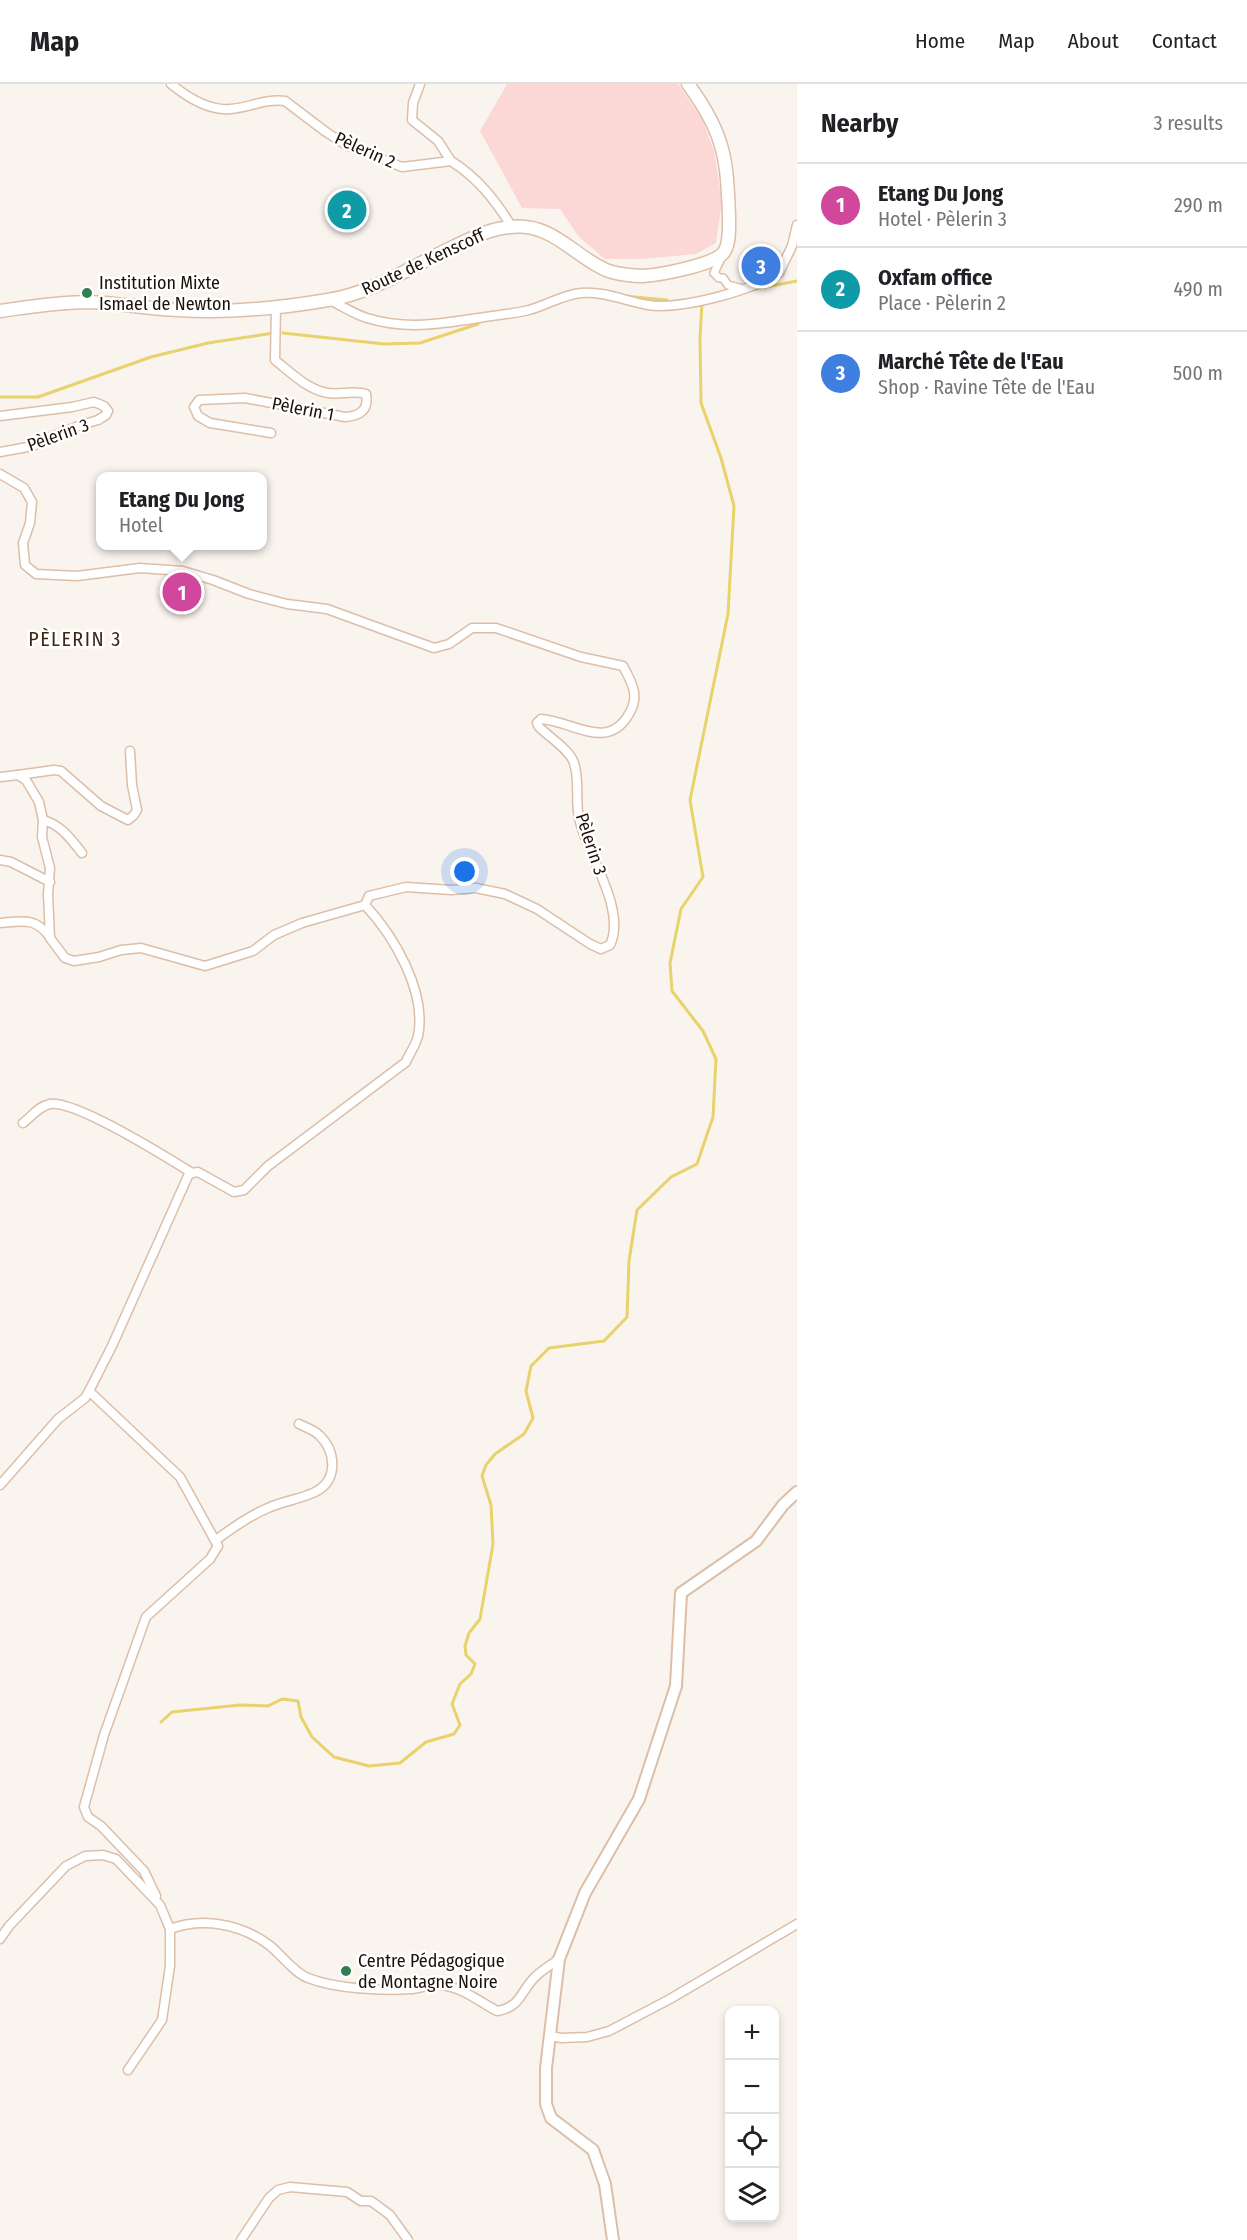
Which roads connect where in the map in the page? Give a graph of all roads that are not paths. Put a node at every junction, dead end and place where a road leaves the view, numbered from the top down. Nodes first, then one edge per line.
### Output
1 (171, 84) edge
2 (420, 84) edge
3 (688, 84) edge
4 (451, 161) junction
5 (797, 225) edge
6 (512, 226) junction
7 (723, 254) junction
8 (743, 289) junction
9 (330, 300) junction
10 (276, 306) junction
11 (0, 312) edge
12 (0, 416) edge
13 (271, 433) dead end
14 (0, 452) edge
15 (0, 474) edge
16 (130, 751) dead end
17 (18, 775) junction
18 (0, 777) edge
19 (43, 819) junction
20 (82, 853) dead end
21 (0, 860) edge
22 (50, 882) junction
23 (365, 905) junction
24 (0, 923) edge
25 (50, 938) junction
26 (24, 1123) dead end
27 (192, 1173) junction
28 (89, 1391) junction
29 (299, 1424) dead end
30 (0, 1485) edge
31 (797, 1492) edge
32 (216, 1540) junction
33 (160, 1905) junction
34 (797, 1924) edge
35 (170, 1929) junction
36 (0, 1939) edge
37 (559, 1959) junction
38 (550, 2036) junction
39 (128, 2070) dead end
40 (241, 2240) edge
41 (408, 2240) edge
42 (613, 2240) edge

1 - 4 street, Pèlerin 2
2 - 4 street
3 - 7 main road
4 - 6 street
5 - 8 street
6 - 7 main road, Route de Kenscoff
6 - 9 main road, Route de Kenscoff
7 - 8 street
8 - 9 street
9 - 10 main road, Route de Kenscoff
10 - 11 main road, Route de Kenscoff
10 - 13 street, Pèlerin 1
12 - 14 street, Pèlerin 3
15 - 23 street, Pèlerin 3
16 - 17 street
17 - 18 street
17 - 19 street
19 - 20 street
19 - 22 street
21 - 22 street
22 - 25 street
23 - 25 street
23 - 27 street
24 - 25 street
26 - 27 street
27 - 28 street
28 - 30 street
28 - 32 street
29 - 32 street
31 - 37 street
32 - 33 street
33 - 35 street
33 - 36 street
34 - 38 street
35 - 37 street
35 - 39 street
37 - 38 street
38 - 42 street
40 - 41 street

